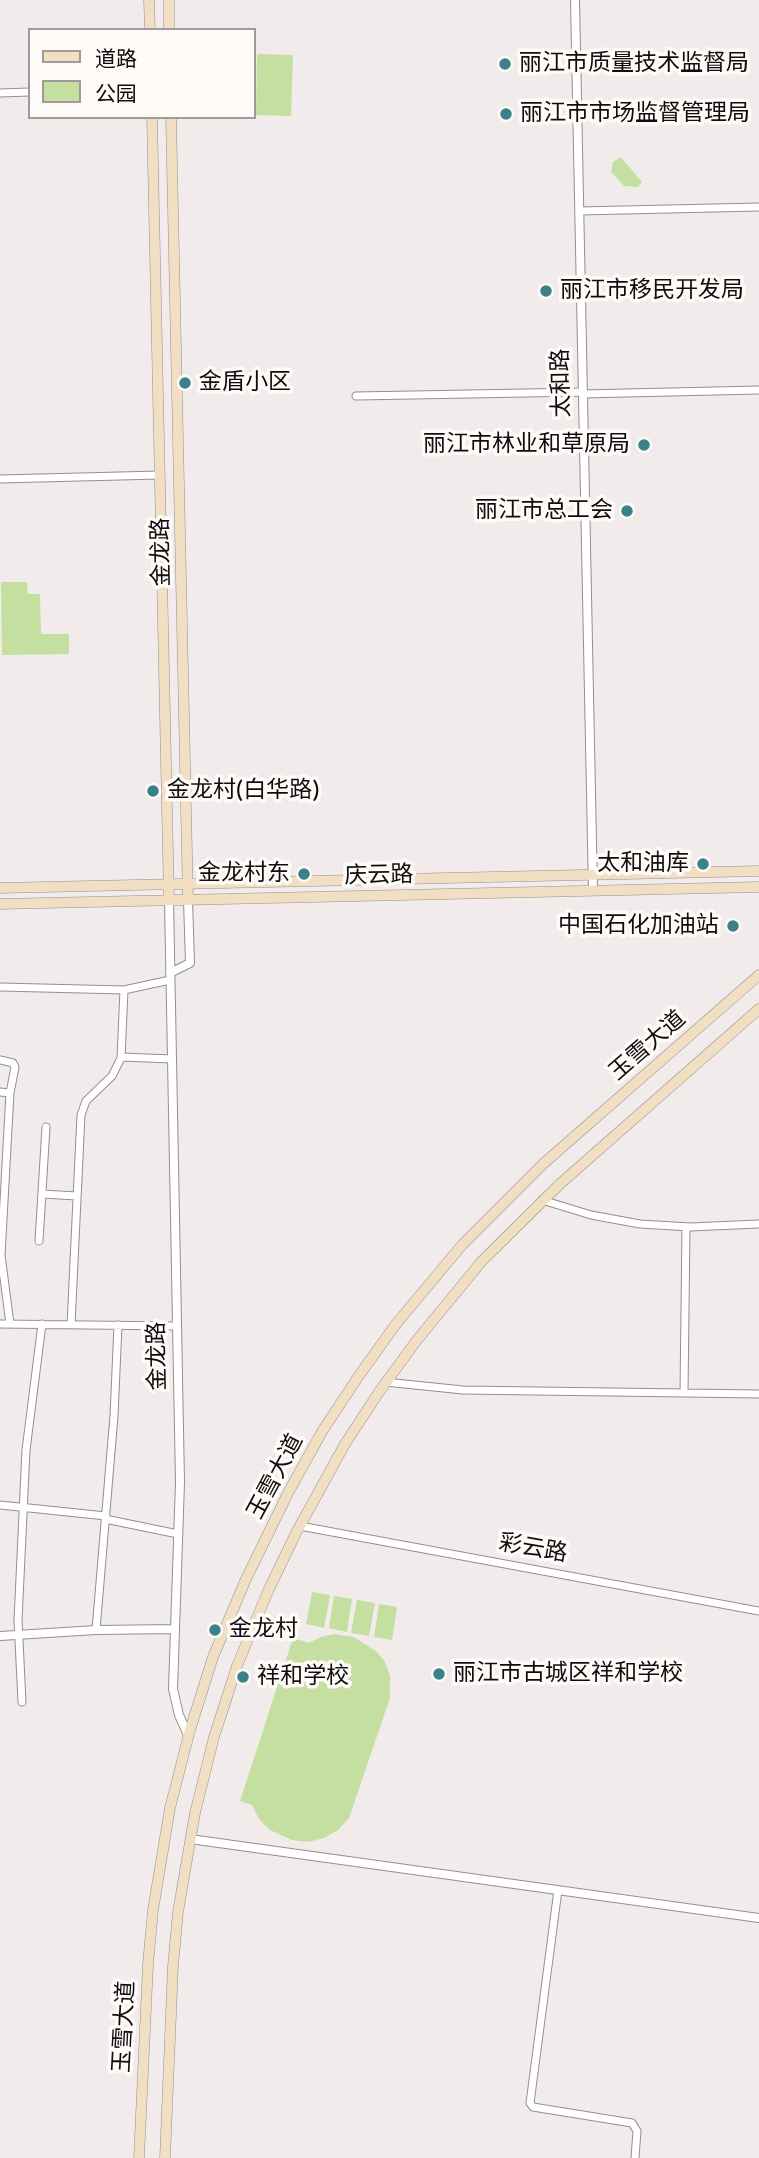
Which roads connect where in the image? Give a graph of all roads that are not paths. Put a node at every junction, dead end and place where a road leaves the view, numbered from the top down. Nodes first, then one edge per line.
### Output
1 (149, 0) edge
2 (169, 0) edge
3 (575, 0) edge
4 (150, 28) edge
5 (169, 28) edge
6 (28, 92) edge
7 (0, 93) edge
8 (152, 119) edge
9 (171, 119) edge
10 (759, 207) edge
11 (579, 211) junction
12 (759, 390) edge
13 (582, 393) junction
14 (356, 396) dead end
15 (160, 475) junction
16 (0, 479) edge
17 (759, 871) edge
18 (592, 874) junction
19 (188, 883) junction
20 (169, 884) junction
21 (759, 887) edge
22 (0, 888) edge
23 (593, 891) junction
24 (169, 900) junction
25 (188, 900) junction
26 (0, 904) edge
27 (759, 975) edge
28 (170, 976) junction
29 (0, 987) edge
30 (124, 990) junction
31 (759, 1009) edge
32 (121, 1057) junction
33 (172, 1059) junction
34 (0, 1060) edge
35 (0, 1092) edge
36 (10, 1093) junction
37 (46, 1127) dead end
38 (3, 1180) edge
39 (42, 1194) junction
40 (77, 1196) junction
41 (542, 1200) junction
42 (759, 1224) edge
43 (686, 1227) junction
44 (39, 1241) dead end
45 (0, 1324) edge
46 (10, 1324) junction
47 (42, 1324) junction
48 (71, 1325) junction
49 (118, 1325) junction
50 (176, 1326) junction
51 (385, 1382) junction
52 (684, 1393) junction
53 (759, 1394) edge
54 (0, 1505) edge
55 (23, 1508) junction
56 (106, 1518) junction
57 (300, 1526) junction
58 (178, 1534) junction
59 (759, 1611) edge
60 (174, 1629) junction
61 (96, 1630) junction
62 (18, 1635) junction
63 (0, 1636) edge
64 (22, 1702) dead end
65 (188, 1735) junction
66 (190, 1839) junction
67 (558, 1890) junction
68 (759, 1918) edge
69 (139, 2158) edge
70 (165, 2158) edge
71 (635, 2158) edge

1 - 4 main road
2 - 5 main road
3 - 11 street, 太和路
6 - 7 street
8 - 15 main road, 金龙路
9 - 19 main road, 金龙路
10 - 11 street
11 - 13 street, 太和路
12 - 13 street
13 - 14 street
13 - 18 street, 太和路
15 - 16 street
15 - 20 main road, 金龙路
17 - 18 main road, 庆云路
18 - 19 main road, 庆云路
18 - 23 street, 太和路
19 - 20 main road, 庆云路
19 - 25 main road, 金龙路
20 - 22 main road, 庆云路
20 - 24 main road, 金龙路
21 - 23 main road, 庆云路
23 - 25 main road, 庆云路
24 - 25 main road, 庆云路
24 - 26 main road, 庆云路
24 - 28 street, 金龙路
25 - 28 street, 金龙路
27 - 65 main road, 玉雪大道
28 - 30 street
28 - 33 street, 金龙路
29 - 30 street
30 - 32 street
31 - 41 main road, 玉雪大道
32 - 33 street
32 - 40 street
33 - 50 street, 金龙路
34 - 36 street
35 - 36 street
36 - 38 street
37 - 39 street
38 - 46 street
39 - 40 street
39 - 44 street
40 - 48 street
41 - 43 street
41 - 51 main road, 玉雪大道
42 - 43 street
43 - 52 street
45 - 46 street
46 - 47 street
47 - 48 street
47 - 55 street
48 - 49 street
49 - 50 street
49 - 56 street
50 - 58 street, 金龙路
51 - 52 street
51 - 57 main road, 玉雪大道
52 - 53 street
54 - 55 street
55 - 56 street
55 - 62 street
56 - 58 street
56 - 61 street
57 - 59 street, 彩云路
57 - 66 main road, 玉雪大道
58 - 60 street, 金龙路
60 - 61 street
60 - 65 street, 金龙路
61 - 62 street
62 - 63 street
62 - 64 street
65 - 69 main road, 玉雪大道
66 - 67 street
66 - 70 main road, 玉雪大道
67 - 68 street
67 - 71 street

